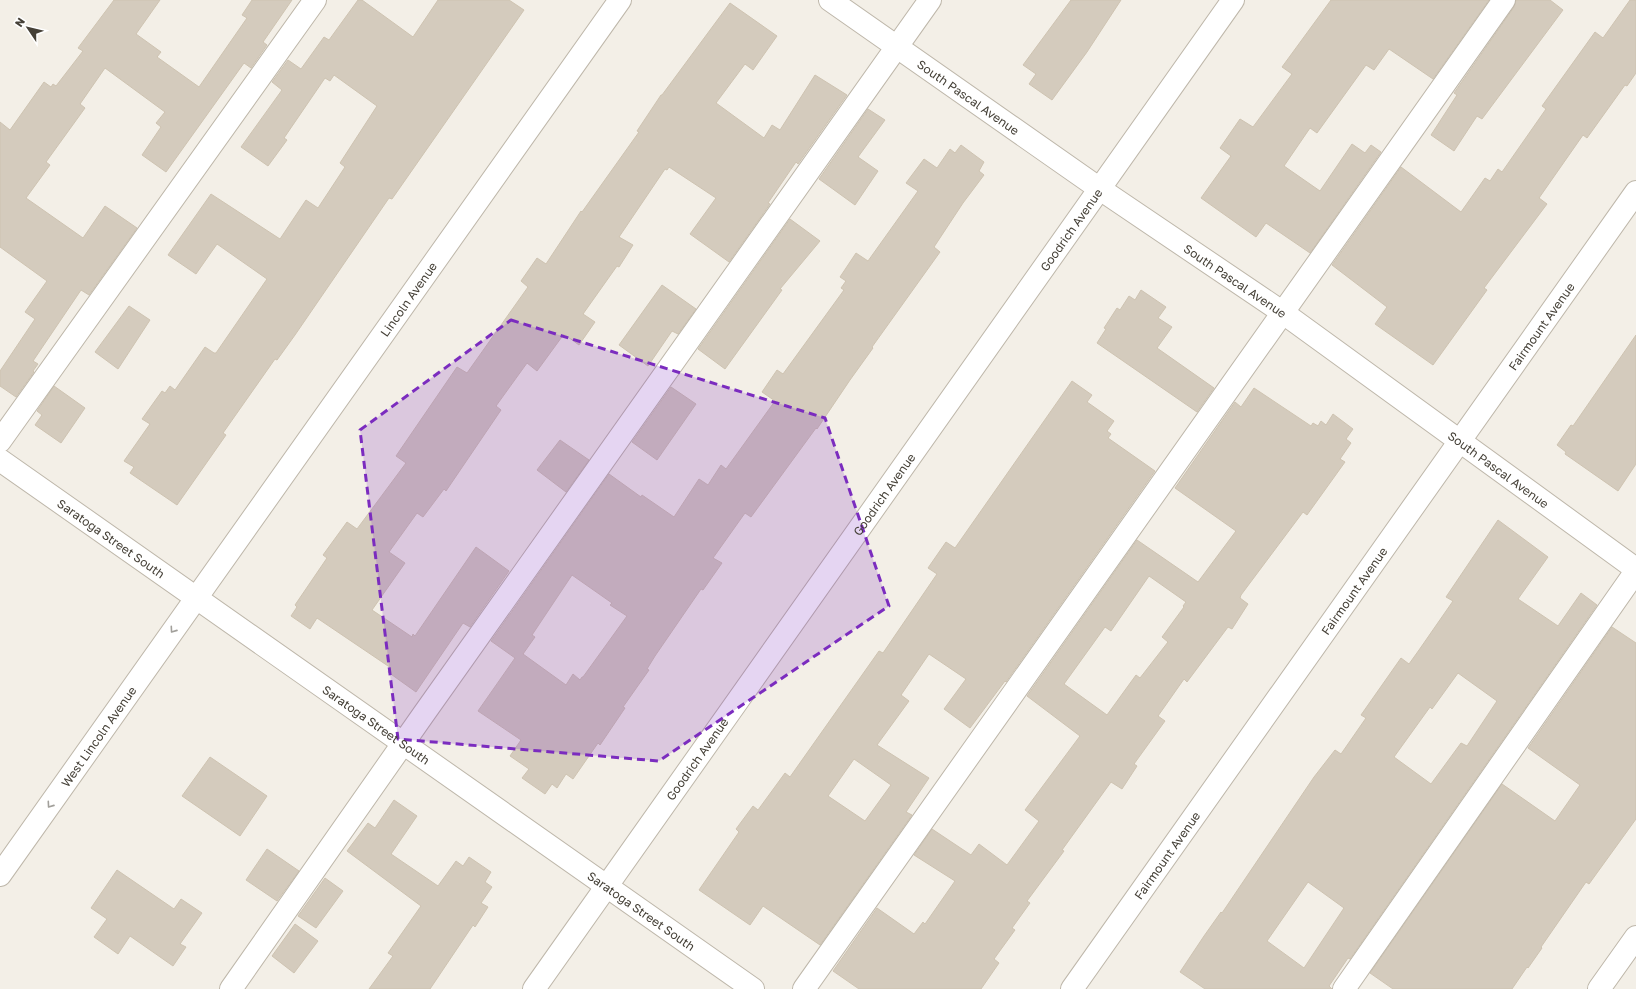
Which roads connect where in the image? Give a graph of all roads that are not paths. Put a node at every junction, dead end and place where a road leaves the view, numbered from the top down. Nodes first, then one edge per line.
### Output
1 (315, 0) edge
2 (620, 0) edge
3 (830, 0) edge
4 (930, 0) edge
5 (1233, 0) edge
6 (1504, 0) edge
7 (896, 47) junction
8 (1100, 189) junction
9 (1636, 192) edge
10 (1282, 312) junction
11 (0, 441) edge
12 (1459, 442) junction
13 (0, 460) edge
14 (1636, 570) edge
15 (196, 598) junction
16 (403, 743) junction
17 (0, 875) edge
18 (606, 886) junction
19 (1636, 937) edge
20 (231, 989) edge
21 (534, 989) edge
22 (753, 989) edge
23 (804, 989) edge
24 (1072, 989) edge
25 (1344, 989) edge
26 (1599, 989) edge

1 - 11 street
2 - 15 street, Lincoln Avenue
3 - 7 street, South Pascal Avenue
4 - 7 street
5 - 8 street, Goodrich Avenue
6 - 10 street
7 - 8 street, South Pascal Avenue
7 - 16 street
8 - 10 street, South Pascal Avenue
8 - 18 street, Goodrich Avenue
9 - 12 street, Fairmount Avenue
10 - 12 street, South Pascal Avenue
10 - 23 street
12 - 14 street, South Pascal Avenue
12 - 24 street, Fairmount Avenue
13 - 15 street, Saratoga Street South
14 - 25 street
15 - 16 street, Saratoga Street South
15 -> 17 street, West Lincoln Avenue
16 - 18 street, Saratoga Street South
16 - 20 street
18 - 21 street, Goodrich Avenue
18 - 22 street, Saratoga Street South
19 - 26 street

